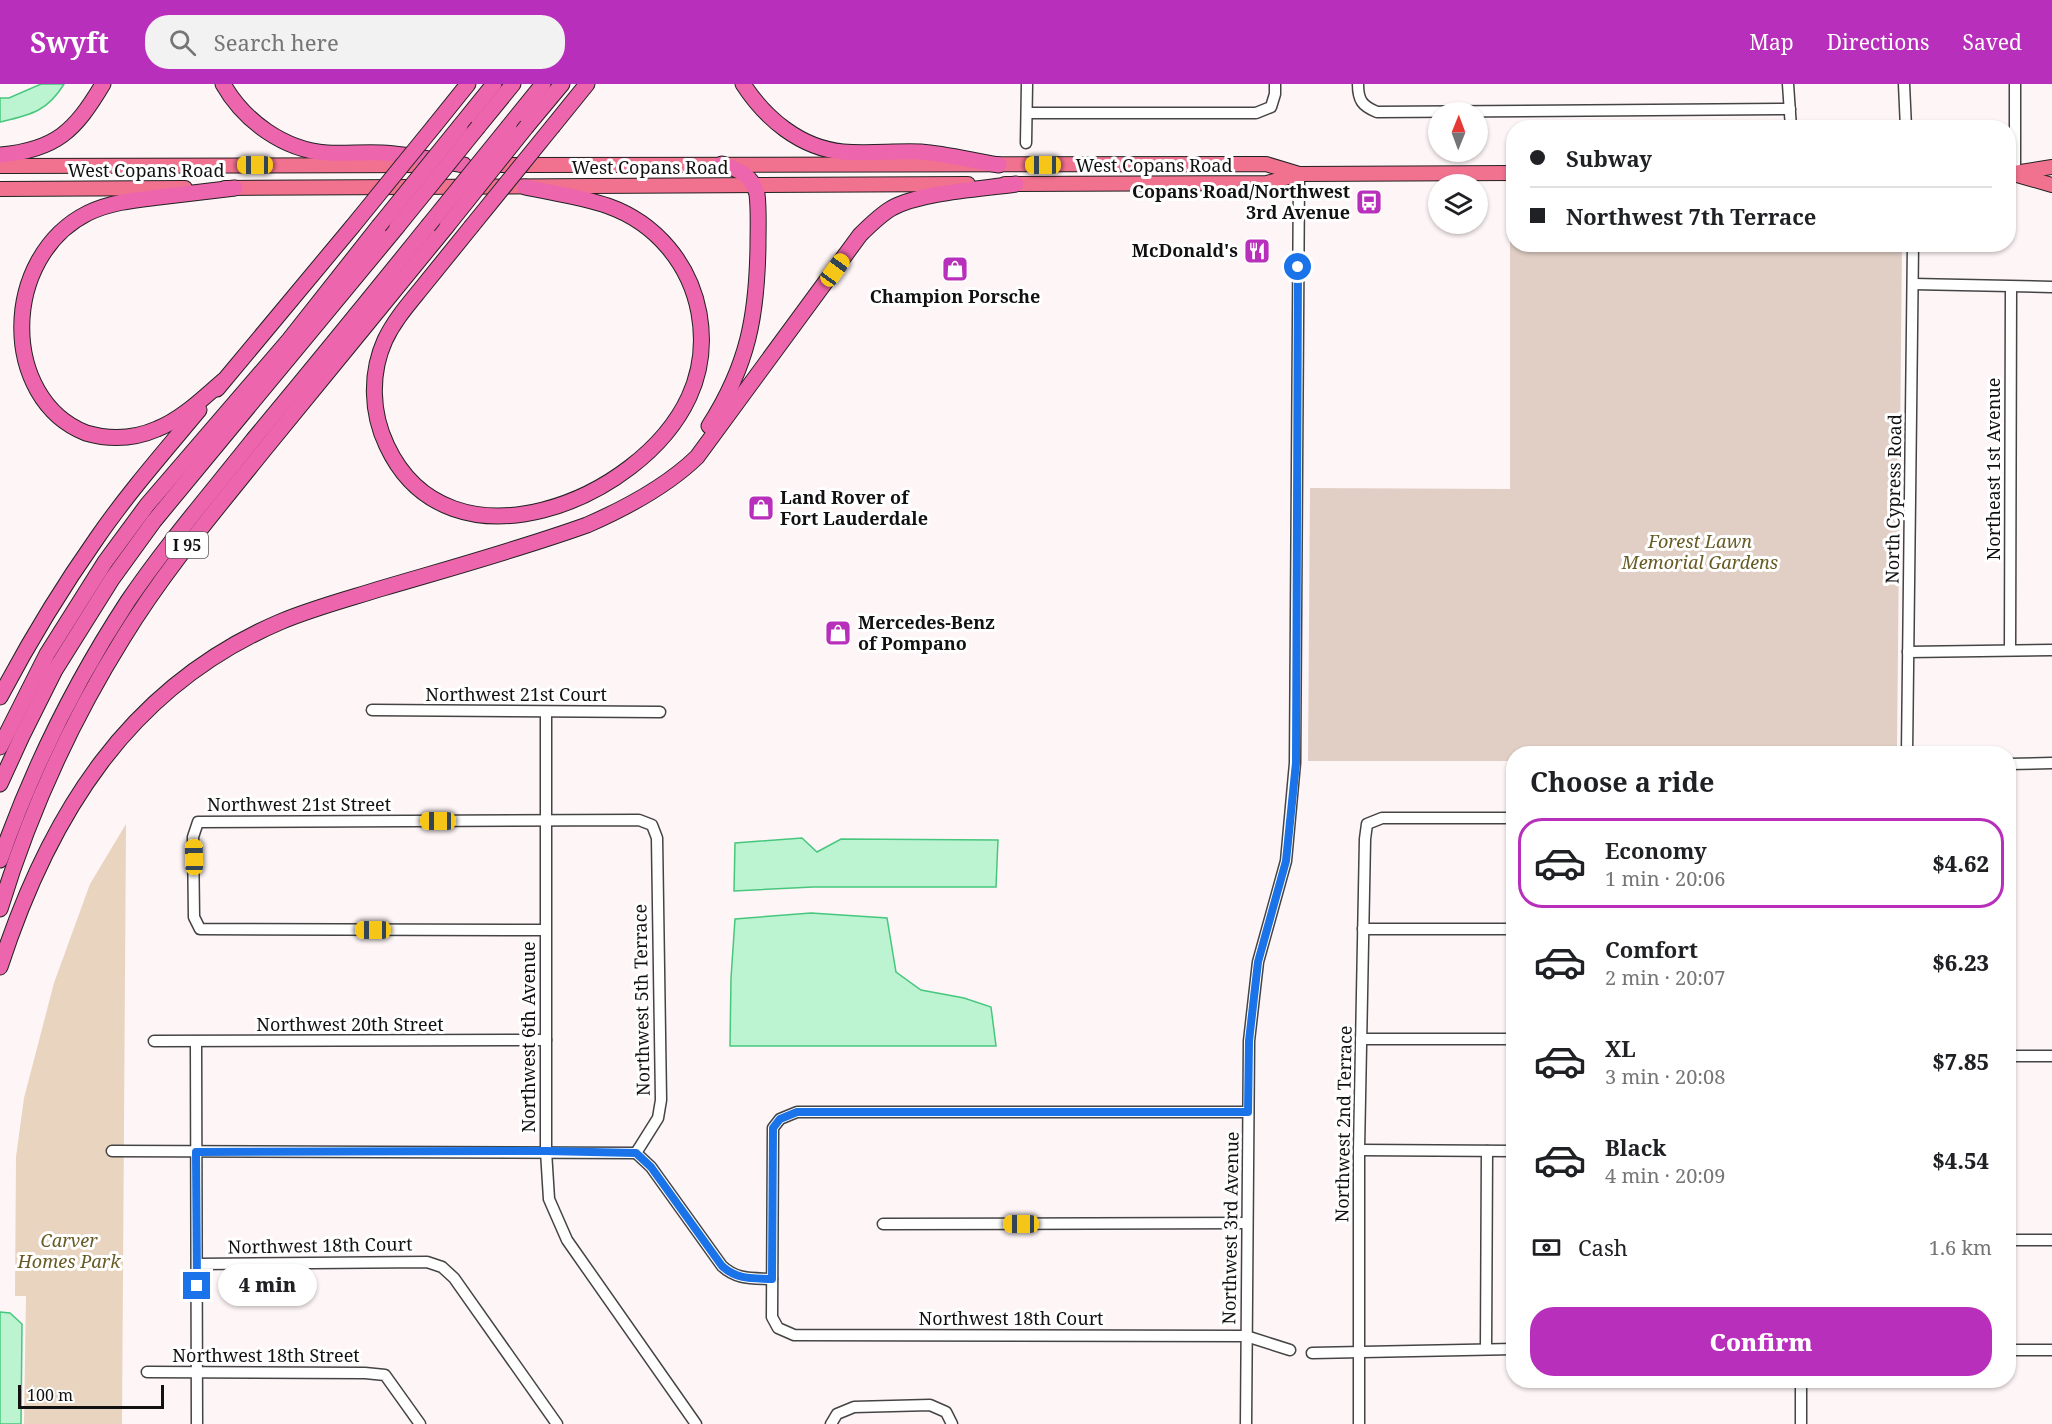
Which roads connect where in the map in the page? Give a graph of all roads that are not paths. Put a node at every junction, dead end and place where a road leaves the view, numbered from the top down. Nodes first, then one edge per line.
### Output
1 (103, 84) edge
2 (223, 84) edge
3 (468, 84) edge
4 (494, 84) edge
5 (513, 84) edge
6 (543, 84) edge
7 (562, 84) edge
8 (586, 84) edge
9 (743, 84) edge
10 (1027, 84) edge
11 (1275, 84) edge
12 (1358, 84) edge
13 (1788, 84) edge
14 (1904, 84) edge
15 (2015, 84) edge
16 (1790, 109) junction
17 (1027, 112) junction
18 (1791, 120) edge
19 (1906, 120) edge
20 (2014, 120) edge
21 (1026, 143) dead end
22 (0, 155) edge
23 (722, 164) junction
24 (464, 165) junction
25 (999, 165) junction
26 (0, 166) edge
27 (2052, 167) edge
28 (1506, 173) edge
29 (2016, 173) edge
30 (1299, 174) junction
31 (2016, 175) edge
32 (1016, 184) junction
33 (2052, 185) edge
34 (755, 186) junction
35 (525, 187) junction
36 (235, 188) junction
37 (0, 189) edge
38 (1913, 252) edge
39 (1913, 284) junction
40 (2011, 287) junction
41 (2052, 287) edge
42 (223, 381) junction
43 (636, 500) junction
44 (2010, 650) junction
45 (2052, 650) edge
46 (1908, 652) junction
47 (0, 698) edge
48 (372, 710) dead end
49 (546, 712) junction
50 (660, 712) dead end
51 (1907, 746) edge
52 (0, 747) edge
53 (2016, 764) edge
54 (2052, 764) edge
55 (0, 784) edge
56 (1506, 818) edge
57 (545, 820) junction
58 (652, 825) joint
59 (0, 860) edge
60 (0, 909) edge
61 (1363, 929) junction
62 (1506, 929) edge
63 (545, 930) junction
64 (0, 967) edge
65 (1361, 1039) junction
66 (1506, 1039) edge
67 (546, 1040) junction
68 (154, 1041) dead end
69 (196, 1042) junction
70 (2016, 1056) edge
71 (2052, 1056) edge
72 (1248, 1112) junction
73 (1359, 1150) junction
74 (1506, 1150) edge
75 (546, 1151) junction
76 (1486, 1151) junction
77 (111, 1152) dead end
78 (196, 1152) junction
79 (636, 1153) junction
80 (1247, 1223) junction
81 (884, 1224) dead end
82 (2016, 1240) edge
83 (2052, 1240) edge
84 (197, 1264) junction
85 (772, 1279) junction
86 (1246, 1336) junction
87 (1486, 1349) junction
88 (1506, 1349) edge
89 (1290, 1350) dead end
90 (2016, 1350) edge
91 (2052, 1350) edge
92 (1359, 1352) junction
93 (1312, 1353) dead end
94 (147, 1372) dead end
95 (197, 1373) junction
96 (1801, 1388) edge
97 (197, 1424) edge
98 (420, 1424) edge
99 (557, 1424) edge
100 (696, 1424) edge
101 (831, 1424) edge
102 (952, 1424) edge
103 (1246, 1424) edge
104 (1359, 1424) edge
105 (1801, 1424) edge

1 - 22 highway
2 - 24 highway
3 - 42 highway, bridge
4 - 52 highway, bridge
5 - 55 highway, bridge
6 - 59 highway, bridge
7 - 60 highway, I 95, bridge
8 - 35 highway, bridge
9 - 25 highway
10 - 17 street
11 - 17 street
12 - 16 street
13 - 16 street
14 - 19 street
15 - 20 street
16 - 18 street
17 - 21 street
23 - 24 main road, West Copans Road
23 - 25 main road, West Copans Road
23 - 34 highway
24 - 26 main road, West Copans Road
25 - 30 main road, West Copans Road
27 - 29 main road
28 - 30 main road, West Copans Road
30 - 32 main road, West Copans Road
30 - 72 street, Northwest 3rd Avenue
31 - 33 main road
32 - 34 main road, West Copans Road
32 - 43 highway
34 - 35 main road, West Copans Road
34 - 43 highway
35 - 36 main road, West Copans Road
36 - 37 main road, West Copans Road
36 - 42 highway
38 - 39 street, North Cypress Road
39 - 40 street
39 - 46 street, North Cypress Road
40 - 41 street
40 - 44 street, Northeast 1st Avenue
42 - 47 highway
43 - 64 highway
44 - 45 street
44 - 46 street
46 - 51 street, North Cypress Road
48 - 49 street, Northwest 21st Court
49 - 50 street, Northwest 21st Court
49 - 57 street, Northwest 6th Avenue
53 - 54 street
56 - 61 street, Northwest 2nd Terrace
57 - 58 street, Northwest 21st Street
57 - 63 street, Northwest 6th Avenue
57 - 63 street, Northwest 21st Street
58 - 79 street, Northwest 5th Terrace
61 - 62 street
61 - 65 street, Northwest 2nd Terrace
63 - 67 street, Northwest 6th Avenue
65 - 66 street
65 - 73 street, Northwest 2nd Terrace
67 - 69 street, Northwest 20th Street
67 - 75 street, Northwest 6th Avenue
68 - 69 street, Northwest 20th Street
69 - 78 street
70 - 71 street
72 - 80 street, Northwest 3rd Avenue
72 - 85 street
73 - 76 street
73 - 92 street, Northwest 2nd Terrace
74 - 76 street
75 - 78 street
75 - 79 street
75 - 100 street, Northwest 6th Avenue
76 - 87 street
77 - 78 street
78 - 84 street
79 - 85 street
80 - 81 street
80 - 86 street, Northwest 3rd Avenue
82 - 83 street
84 - 95 street
84 - 99 street, Northwest 18th Court
85 - 86 street, Northwest 18th Court
86 - 89 street
86 - 103 street, Northwest 3rd Avenue
87 - 88 street
87 - 92 street
90 - 91 street
92 - 93 street
92 - 104 street, Northwest 2nd Terrace
94 - 95 street, Northwest 18th Street
95 - 97 street
95 - 98 street, Northwest 18th Street
96 - 105 street
101 - 102 street

